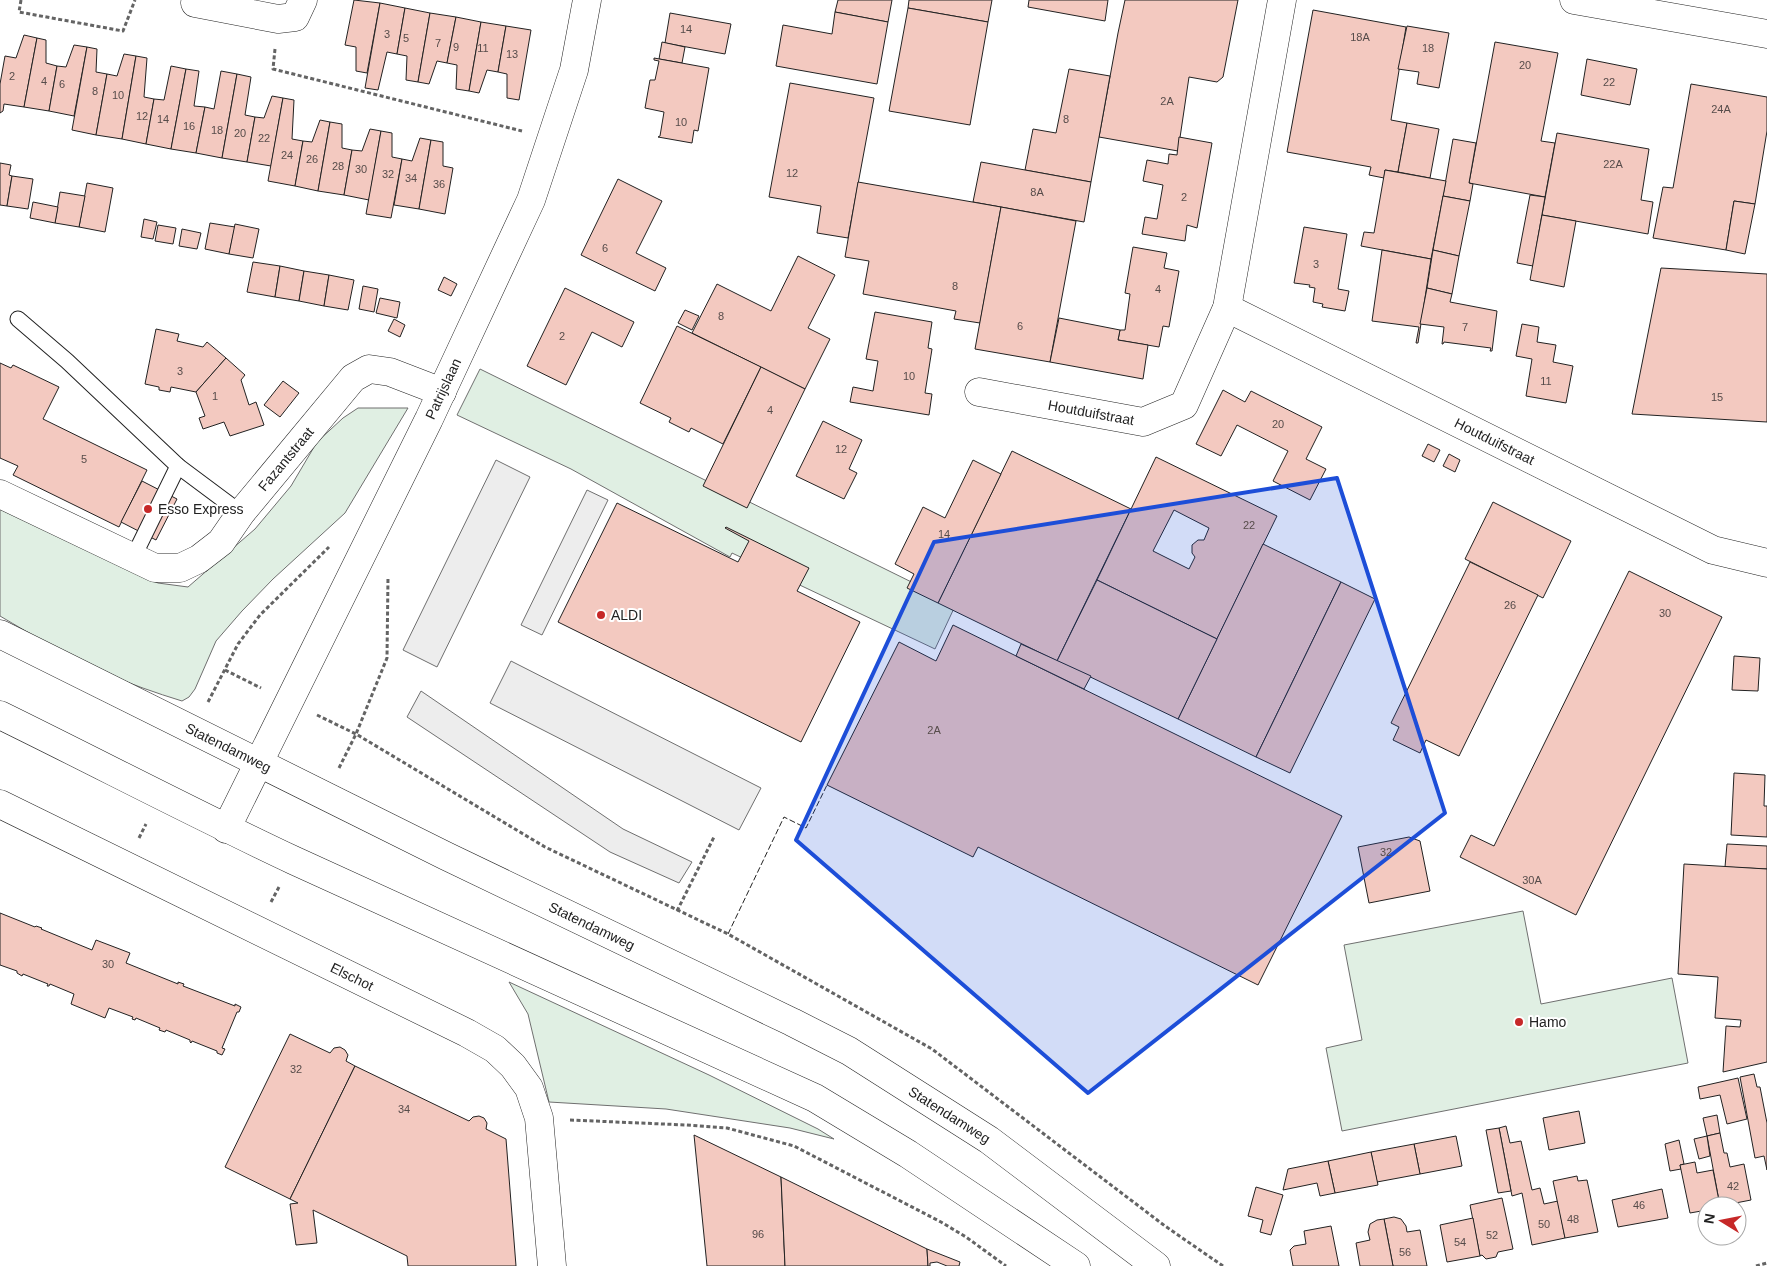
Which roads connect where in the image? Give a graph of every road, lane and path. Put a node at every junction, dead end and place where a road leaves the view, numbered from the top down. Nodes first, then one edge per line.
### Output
1 (21, 0) edge
2 (135, 0) edge
3 (303, 0) edge
4 (587, 0) edge
5 (1282, 0) edge
6 (1574, 0) edge
7 (195, 3) dead end
8 (278, 19) junction
9 (1767, 34) edge
10 (552, 139) junction
11 (1226, 308) junction
12 (18, 320) dead end
13 (442, 392) junction
14 (979, 392) dead end
15 (178, 466) junction
16 (0, 494) edge
17 (241, 513) junction
18 (330, 546) dead end
19 (132, 558) junction
20 (1767, 563) edge
21 (388, 570) dead end
22 (0, 634) edge
23 (224, 670) junction
24 (289, 702) junction
25 (0, 715) edge
26 (193, 730) junction
27 (356, 734) junction
28 (259, 762) junction
29 (162, 795) junction
30 (326, 796) junction
31 (0, 804) edge
32 (226, 829) junction
33 (714, 837) dead end
34 (293, 860) junction
35 (125, 865) junction
36 (677, 911) junction
37 (257, 929) junction
38 (539, 1118) junction
39 (1767, 1263) edge
40 (1149, 1264) edge
41 (552, 1266) edge
42 (1006, 1266) edge
43 (1076, 1266) edge
44 (1223, 1266) edge
45 (1756, 1266) edge

1 - 2 path
3 - 8 street
4 - 10 street, Patrijslaan
5 - 11 street, Houtduifstraat
6 - 9 street
7 - 8 street
8 - 10 path
10 - 13 street, Patrijslaan
11 - 14 street, Houtduifstraat
11 - 20 street, Houtduifstraat
12 - 15 lane
13 - 17 street, Fazantstraat
13 - 24 street, Patrijslaan
15 - 17 lane
15 - 19 lane
16 - 19 street, Fazantstraat
17 - 19 street, Fazantstraat
18 - 23 path
21 - 27 path
22 - 26 street, Statendamweg
23 - 24 path
23 - 26 path
24 - 27 path
24 - 28 street, Patrijslaan
25 - 29 street
26 - 28 street, Statendamweg
27 - 30 path
27 - 36 path
28 - 30 street, Statendamweg
28 - 32 street, Patrijslaan
29 - 32 street
29 - 35 path
30 - 40 street, Statendamweg
31 - 35 street, Elschot
32 - 34 street
33 - 36 path
34 - 37 path
34 - 43 street
35 - 37 street, Elschot
36 - 44 path
37 - 38 street, Elschot
38 - 41 street, Elschot
38 - 42 path
39 - 45 path

